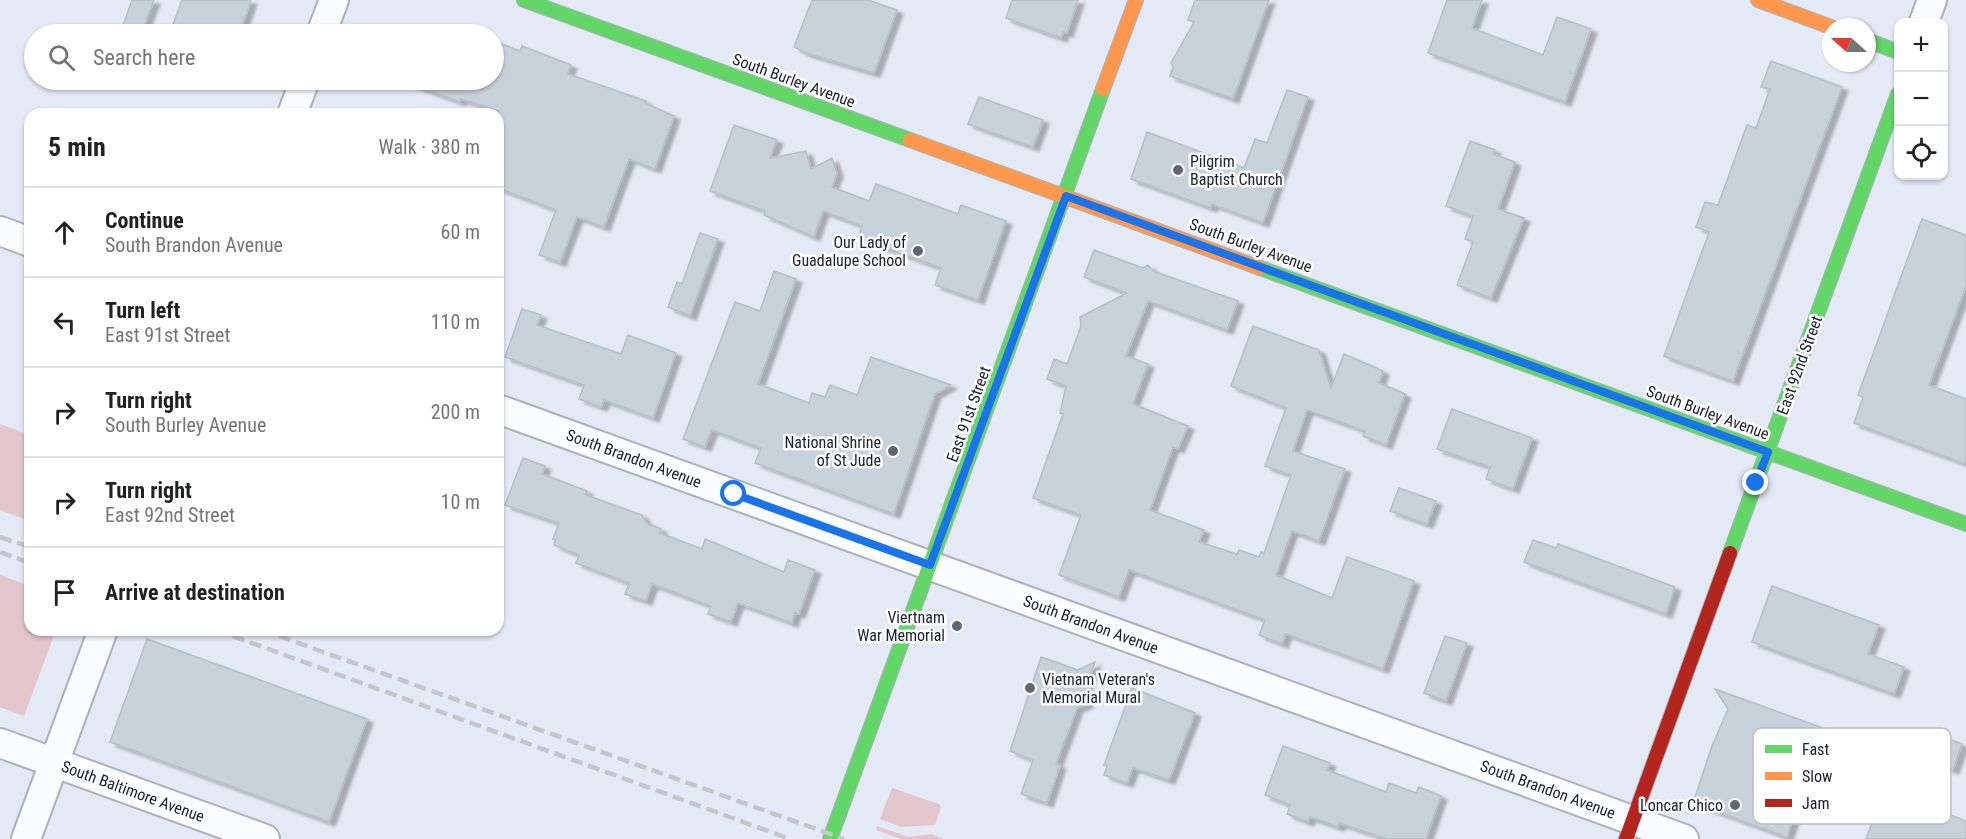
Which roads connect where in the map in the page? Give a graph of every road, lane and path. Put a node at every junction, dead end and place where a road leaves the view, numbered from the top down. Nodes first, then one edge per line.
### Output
1 (334, 0) edge
2 (524, 0) edge
3 (1136, 0) edge
4 (1758, 0) edge
5 (1932, 0) edge
6 (1925, 18) edge
7 (325, 24) edge
8 (1822, 24) edge
9 (1876, 43) edge
10 (1894, 50) edge
11 (301, 90) edge
12 (294, 108) edge
13 (1894, 108) edge
14 (1066, 196) junction
15 (0, 231) edge
16 (24, 240) edge
17 (504, 410) edge
18 (1768, 452) junction
19 (1966, 524) edge
20 (930, 565) junction
21 (101, 636) edge
22 (0, 743) edge
23 (54, 762) junction
24 (1630, 830) edge
25 (26, 839) edge
26 (265, 839) edge
27 (830, 839) edge
28 (1684, 839) edge

1 - 7 street
2 - 14 street, South Burley Avenue
3 - 14 street, East 91st Street
4 - 8 street
5 - 6 street
9 - 10 street
11 - 12 street
13 - 18 street, East 92nd Street
14 - 18 street, South Burley Avenue
14 - 20 street, East 91st Street
15 - 16 street
17 - 20 street, South Brandon Avenue
18 - 19 street, South Burley Avenue
18 - 24 street, East 92nd Street
20 - 24 street, South Brandon Avenue
20 - 27 street, East 91st Street
21 - 23 street
22 - 23 street, South Baltimore Avenue
23 - 25 street
23 - 26 street, South Baltimore Avenue
24 - 28 street, South Brandon Avenue

